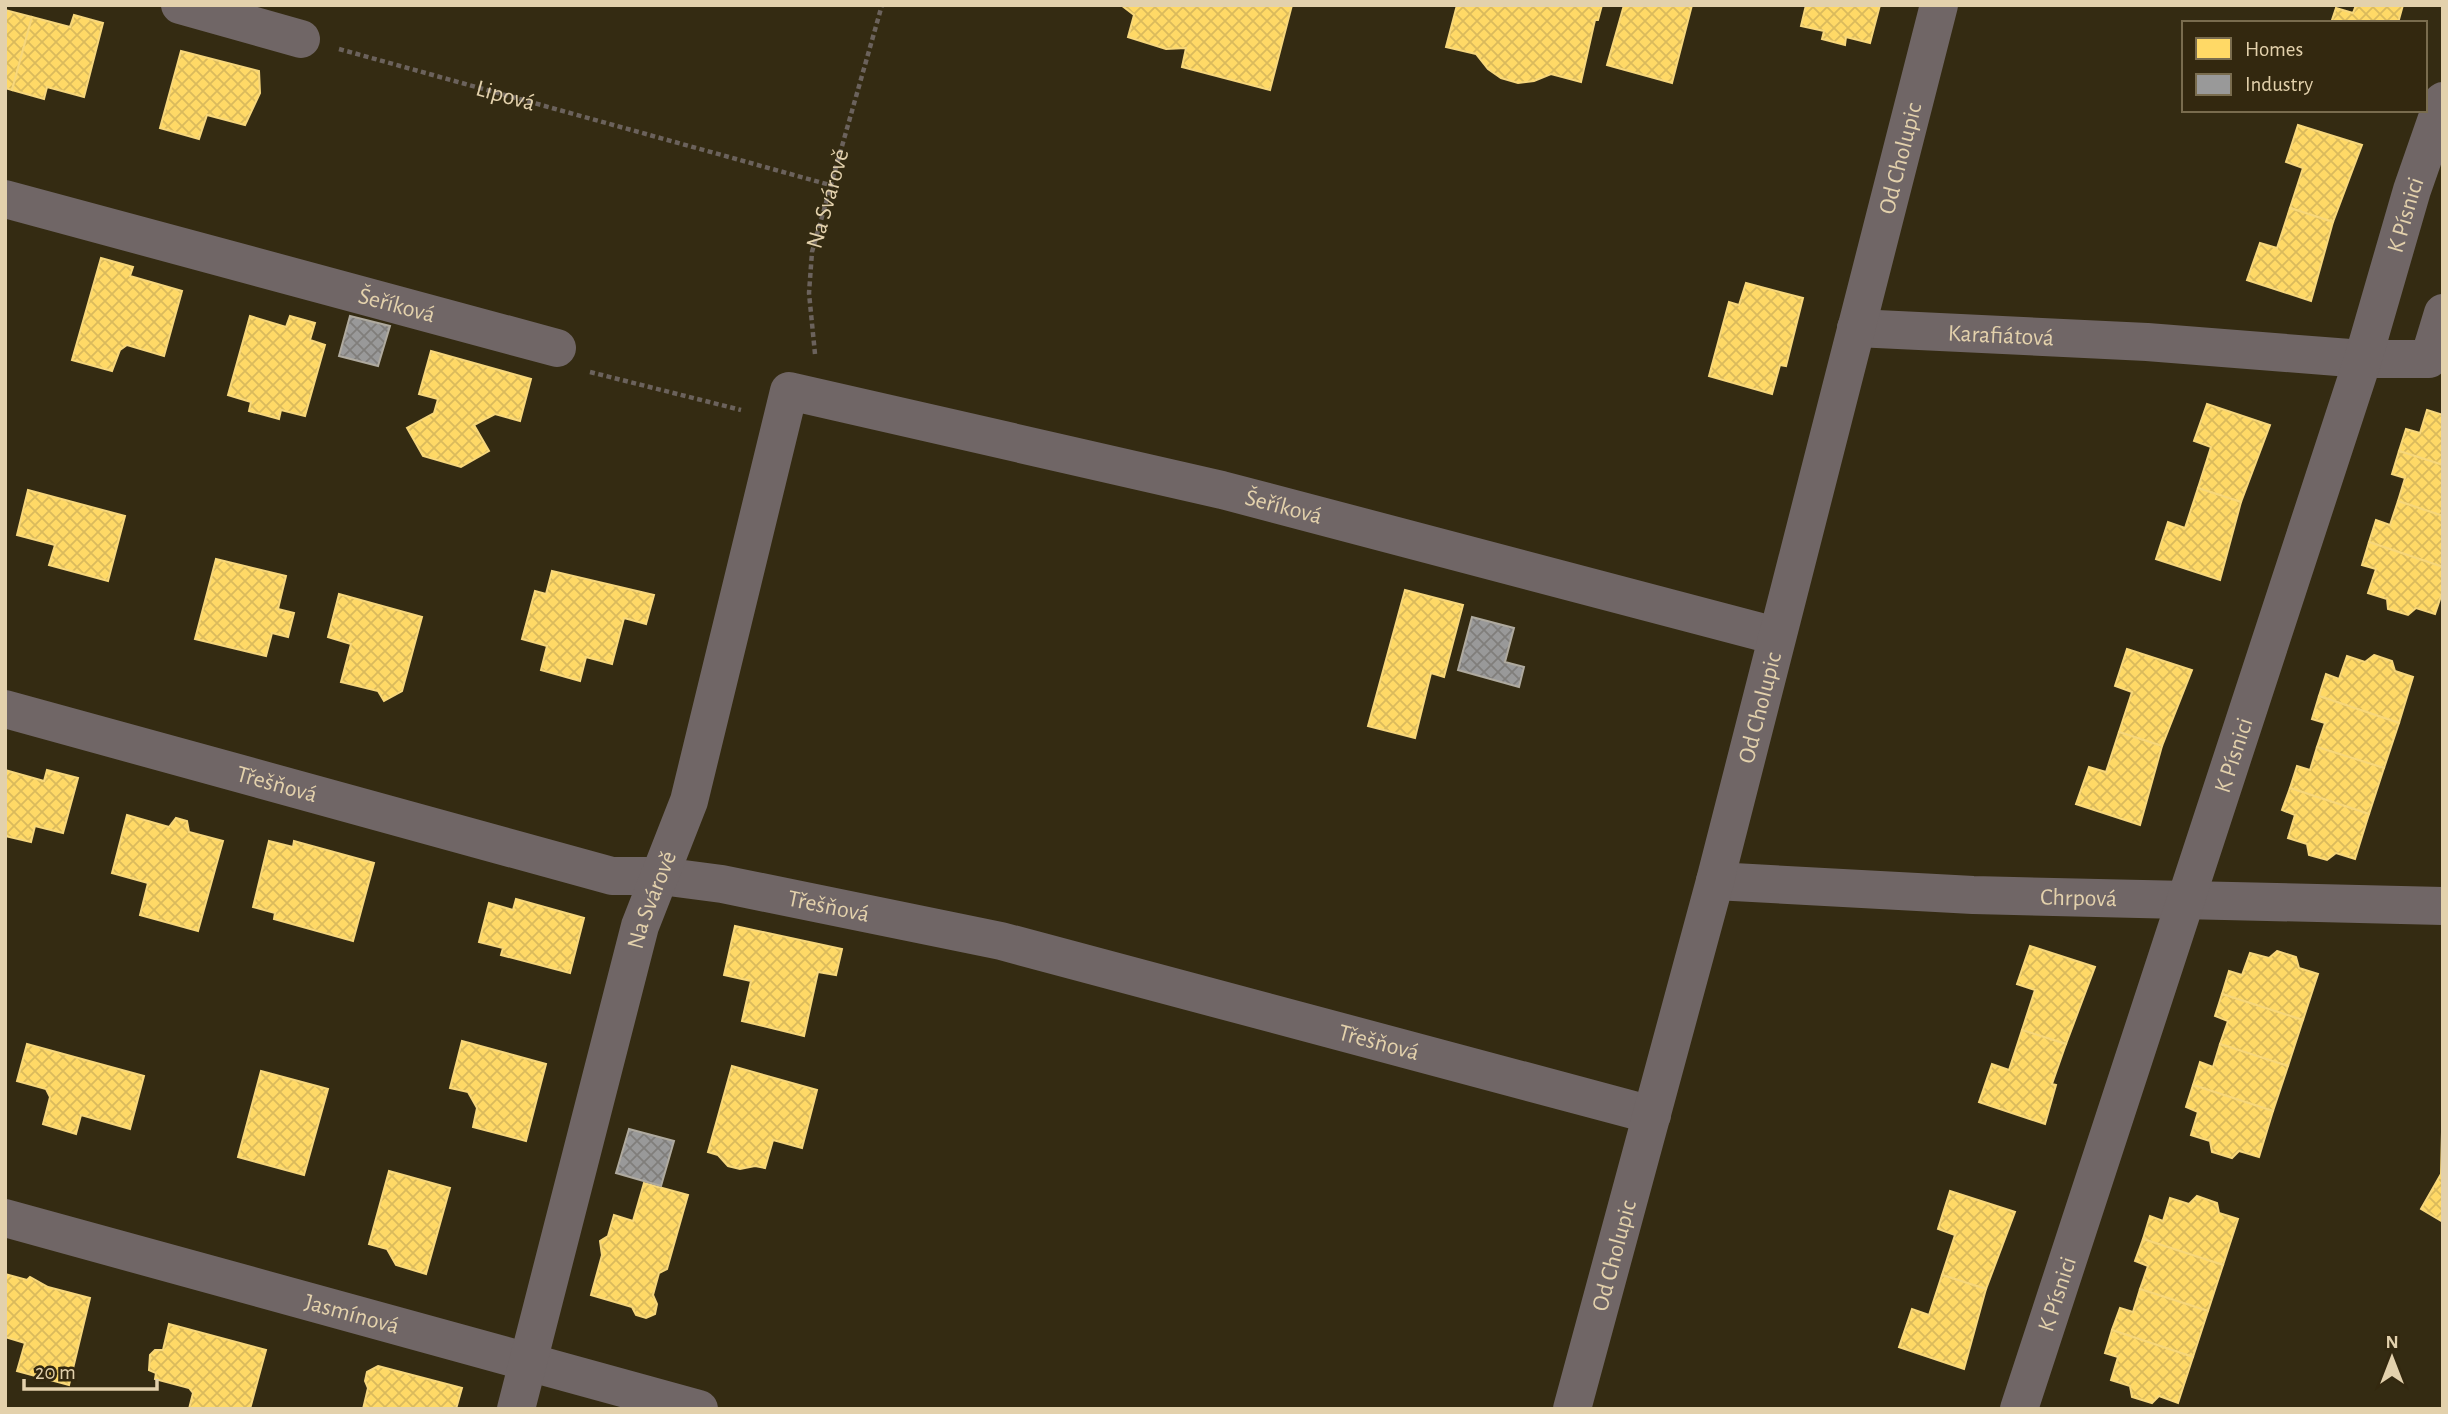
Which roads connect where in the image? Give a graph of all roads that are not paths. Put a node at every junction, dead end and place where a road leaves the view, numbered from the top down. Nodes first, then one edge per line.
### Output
1 (180, 5) edge
2 (1939, 5) edge
3 (301, 39) road end
4 (2443, 101) edge
5 (2428, 197) edge
6 (5, 199) edge
7 (2443, 313) edge
8 (1856, 328) junction
9 (557, 348) road end
10 (2363, 359) junction
11 (793, 403) joint
12 (1776, 636) junction
13 (5, 709) edge
14 (661, 876) junction
15 (1715, 881) junction
16 (2186, 900) junction
17 (2443, 906) edge
18 (1652, 1115) junction
19 (5, 1218) edge
20 (529, 1361) junction
21 (516, 1409) edge
22 (699, 1409) edge
23 (1572, 1409) edge
24 (2019, 1409) edge

1 - 3 street
2 - 8 street, Od Cholupic
4 - 5 street, K Písnici
5 - 10 street, K Písnici
6 - 9 street, Šeříková
7 - 10 street, Karafiátová
8 - 10 street, Karafiátová
8 - 12 street, Od Cholupic
10 - 16 street, K Písnici
11 - 12 street, Šeříková
11 - 14 street, Na Svárově
12 - 15 street, Od Cholupic
13 - 14 street, Třešňová
14 - 18 street, Třešňová
14 - 20 street, Na Svárově
15 - 16 street, Chrpová
15 - 18 street, Od Cholupic
16 - 17 street, Chrpová
16 - 24 street, K Písnici
18 - 23 street, Od Cholupic
19 - 20 street, Jasmínová
20 - 21 street, Na Svárově
20 - 22 street, Jasmínová

